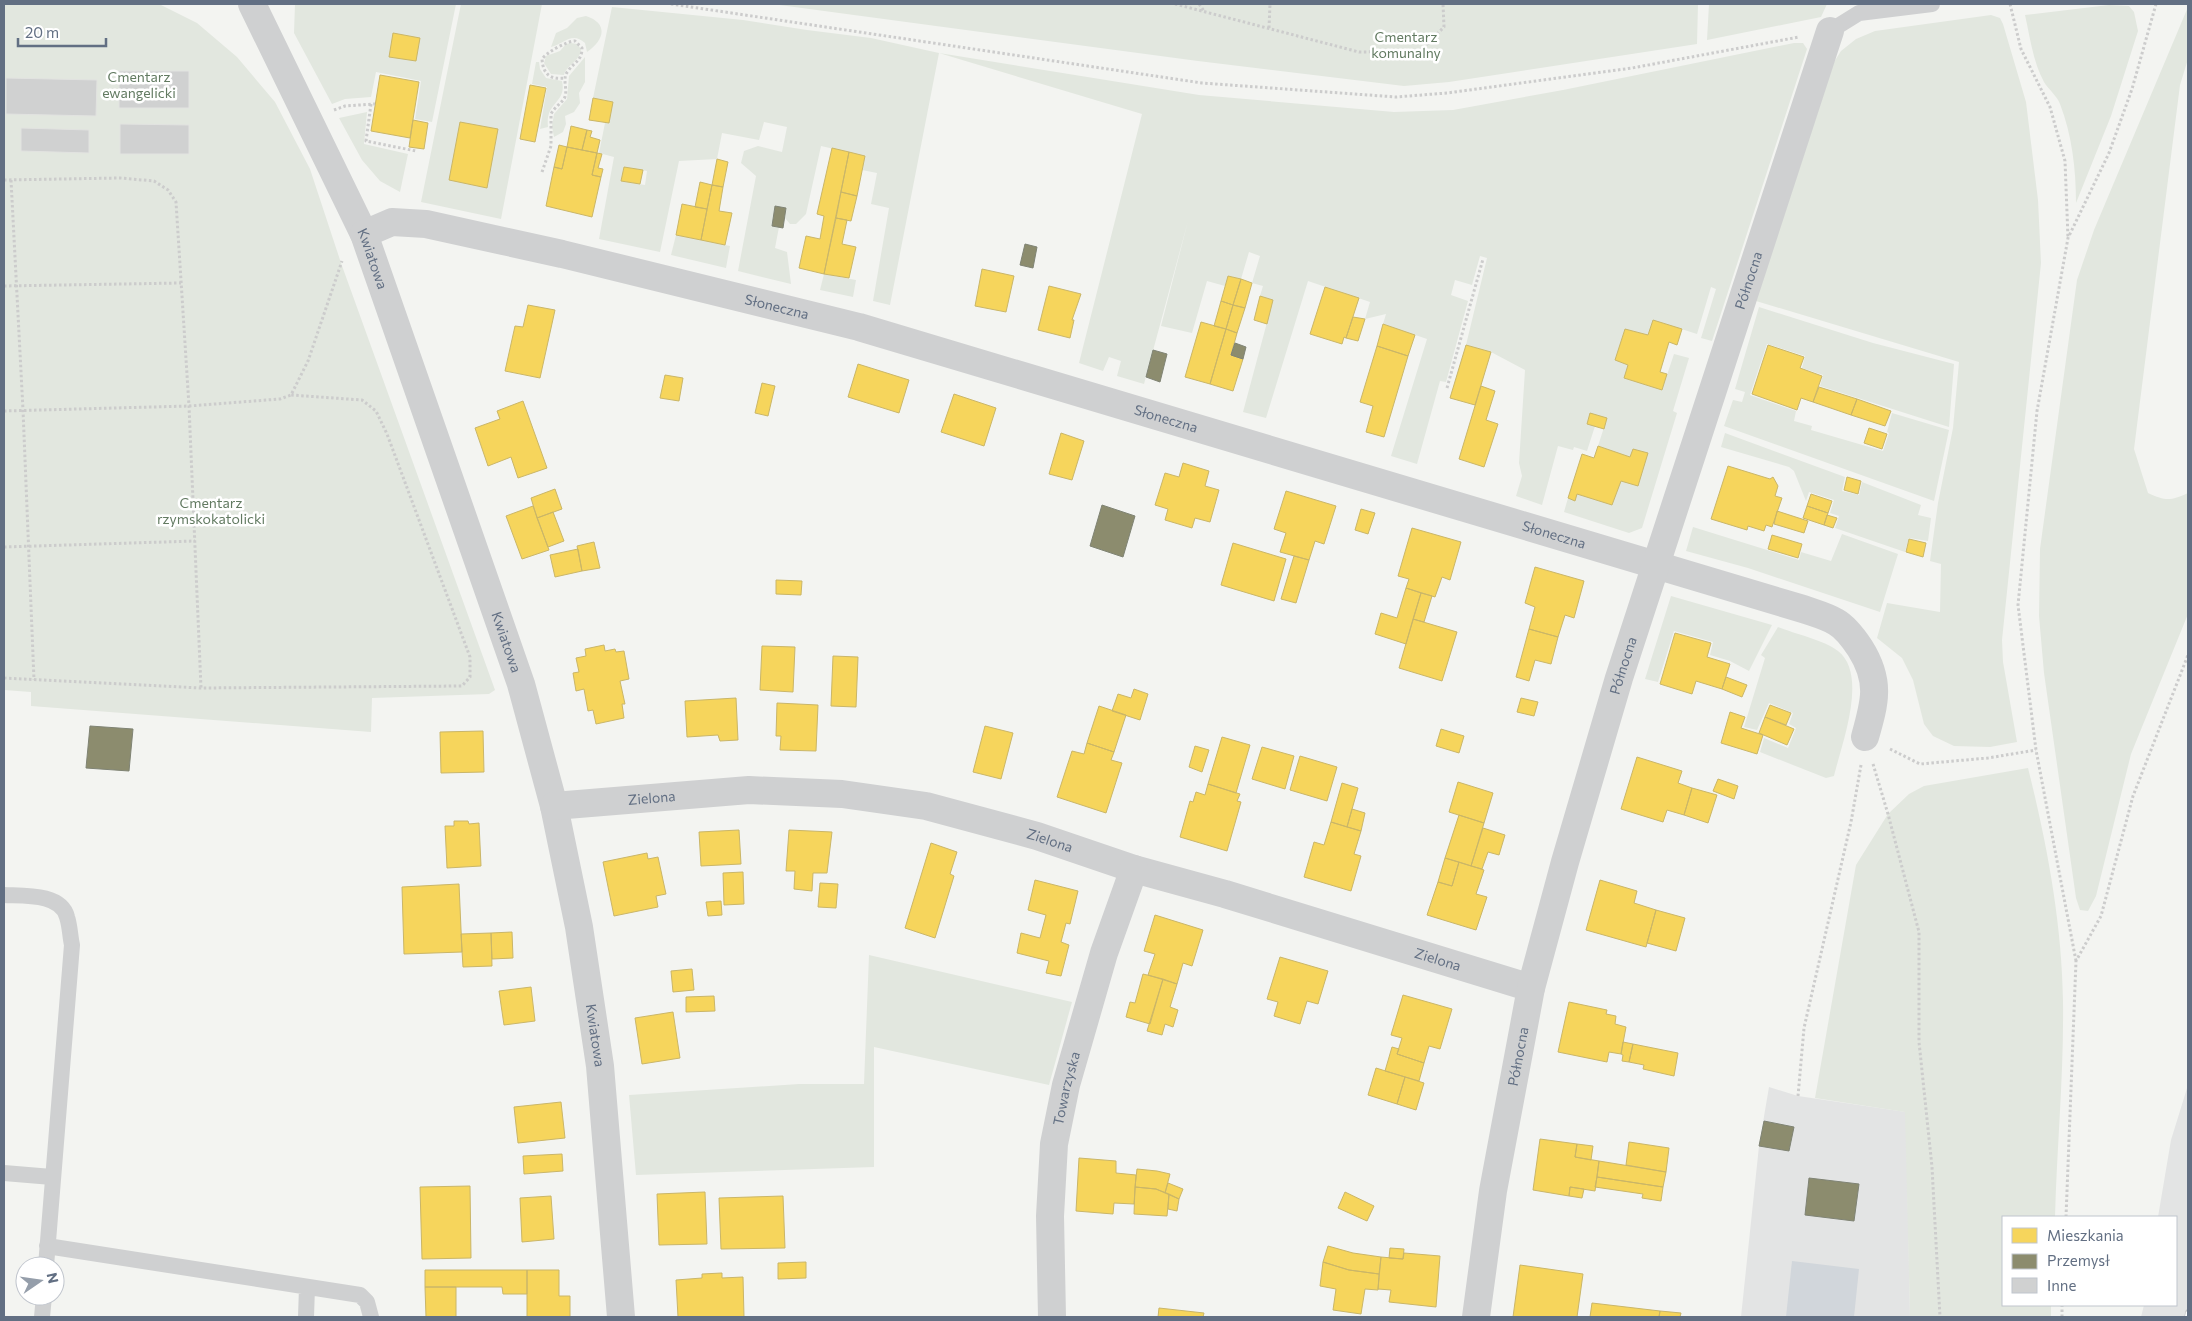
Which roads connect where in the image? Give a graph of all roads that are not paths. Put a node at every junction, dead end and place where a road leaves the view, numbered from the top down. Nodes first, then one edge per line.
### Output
1 (252, 4) edge
2 (1932, 4) edge
3 (1830, 31) joint
4 (364, 234) junction
5 (1655, 564) junction
6 (1865, 737) road end
7 (554, 806) junction
8 (1134, 869) junction
9 (4, 895) edge
10 (1531, 988) junction
11 (4, 1172) edge
12 (52, 1177) junction
13 (47, 1246) junction
14 (46, 1256) edge
15 (307, 1287) junction
16 (306, 1317) edge
17 (372, 1317) edge
18 (621, 1317) edge
19 (1052, 1317) edge
20 (1476, 1317) edge

1 - 4 street, Kwiatowa
2 - 3 lane
3 - 5 street, Północna
4 - 5 street, Słoneczna
4 - 7 street, Kwiatowa
5 - 6 street, Słoneczna
5 - 10 street, Północna
7 - 8 street, Zielona
7 - 18 street, Kwiatowa
8 - 10 street, Zielona
8 - 19 street, Towarzyska
9 - 12 lane
10 - 20 street, Północna
11 - 12 lane
12 - 13 lane
13 - 14 lane
13 - 15 lane
15 - 16 lane
15 - 17 lane

